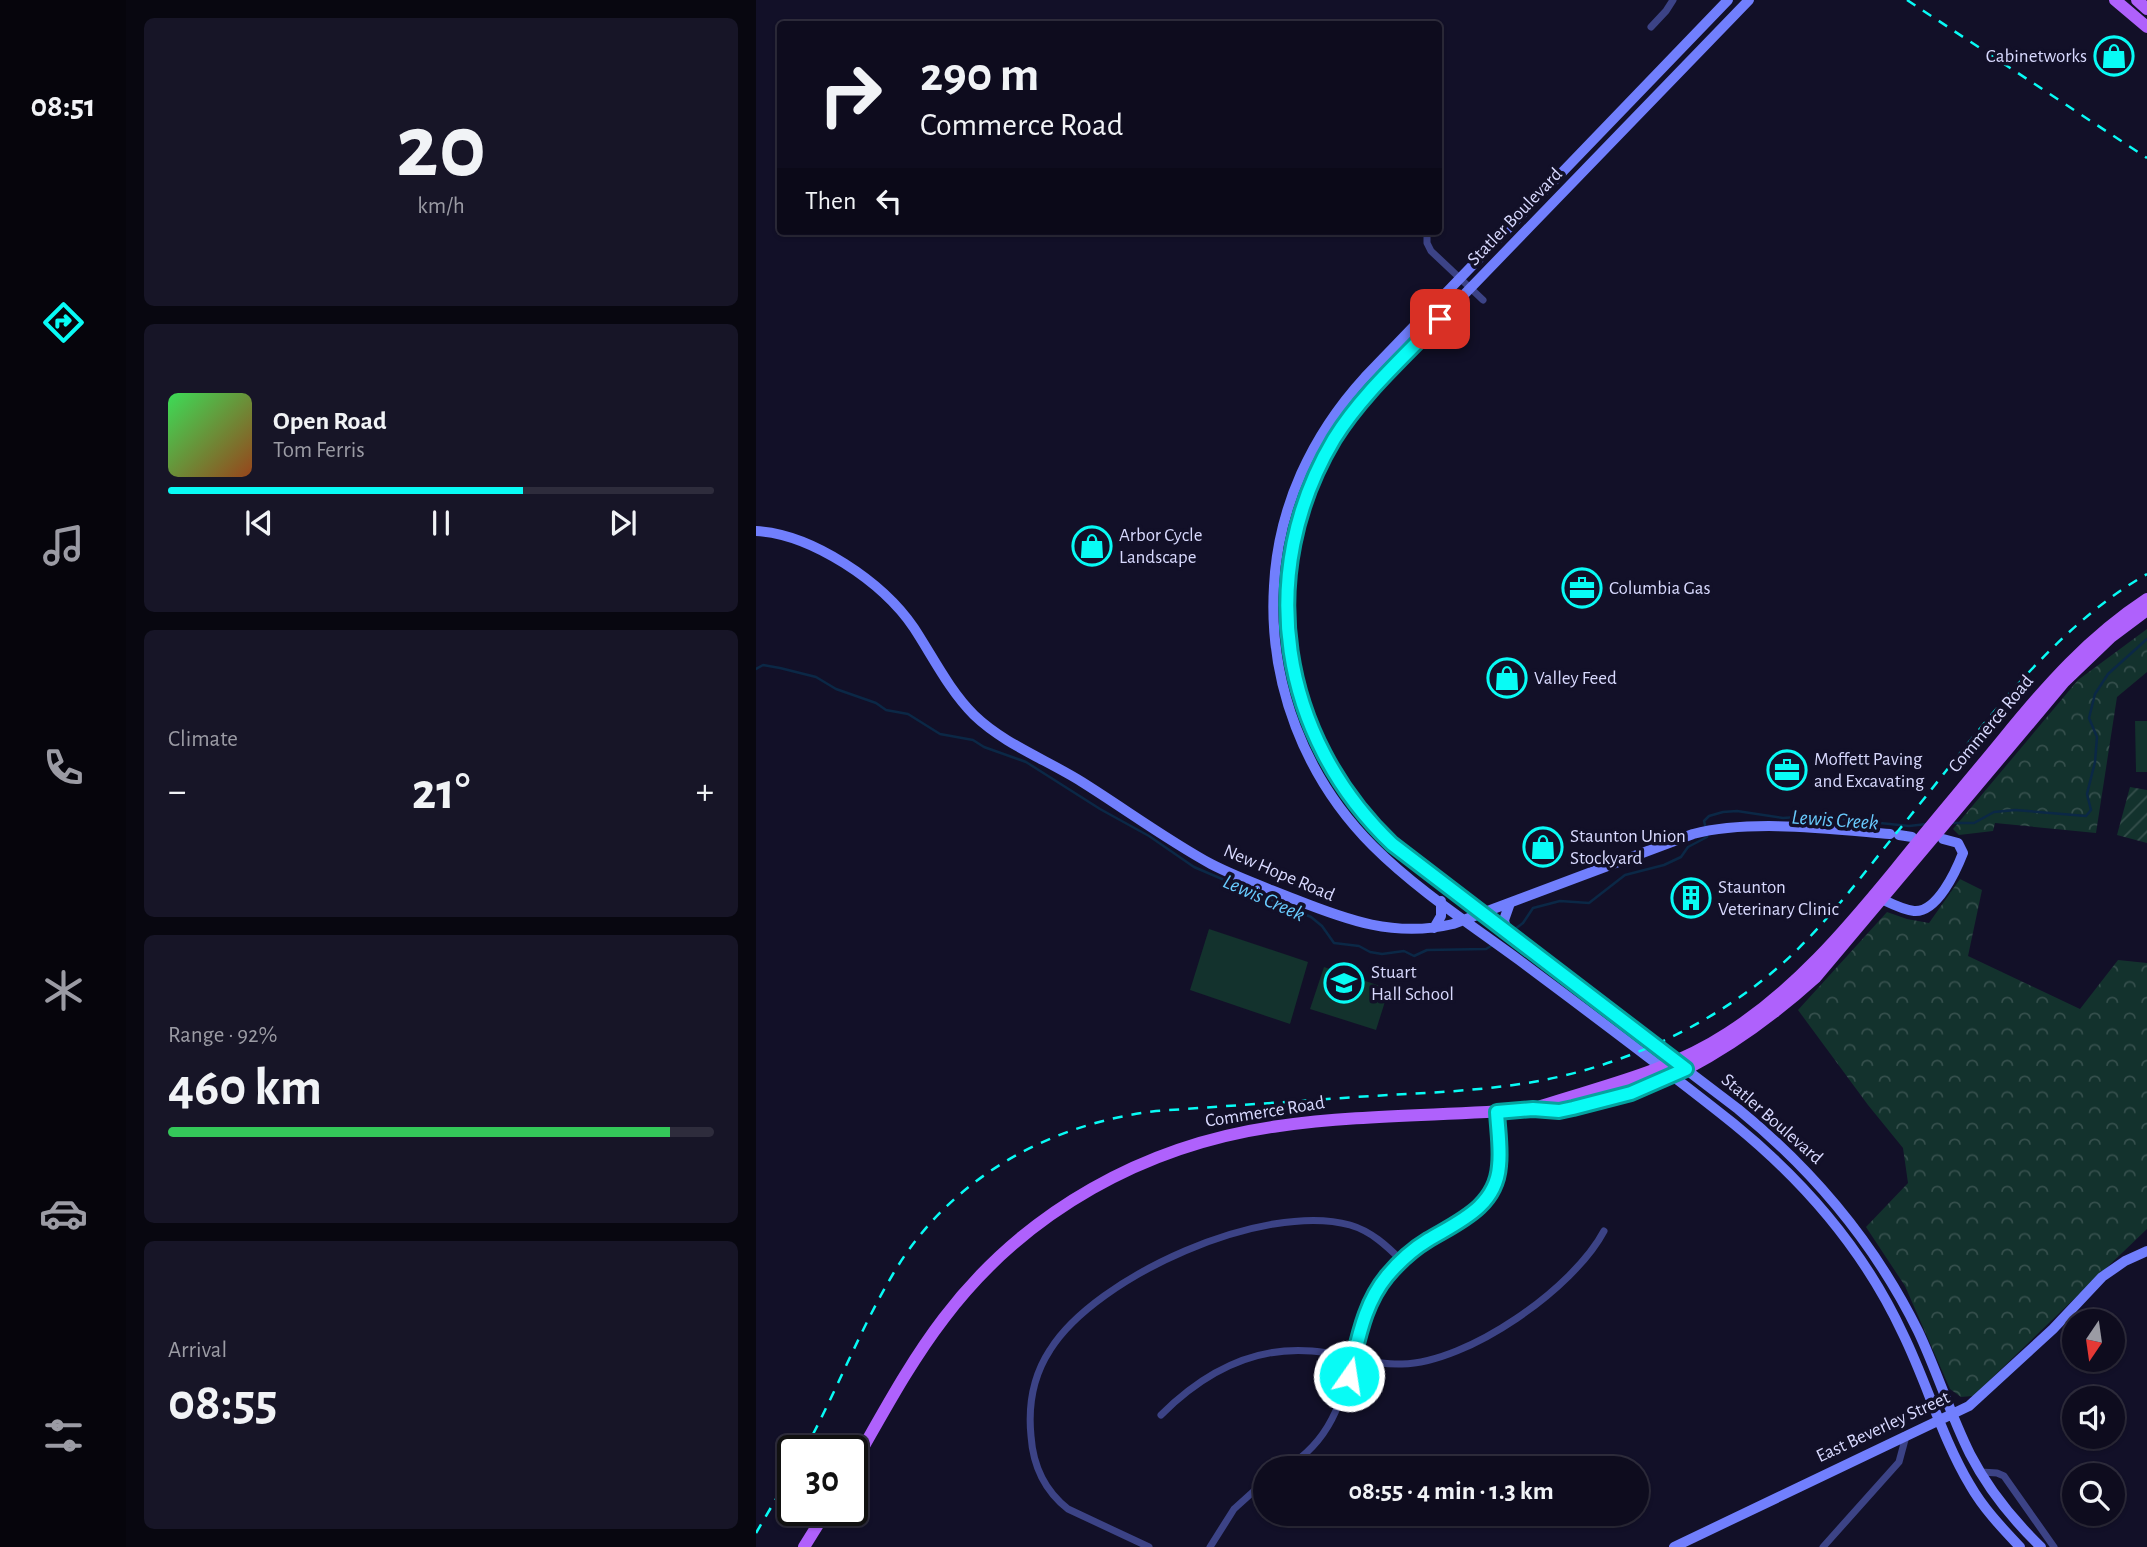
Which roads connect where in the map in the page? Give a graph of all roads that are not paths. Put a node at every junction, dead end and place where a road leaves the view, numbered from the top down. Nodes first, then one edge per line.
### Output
1 (1673, 0) edge
2 (1728, 0) edge
3 (1749, 0) edge
4 (2115, 0) edge
5 (2137, 0) edge
6 (2147, 9) edge
7 (1651, 27) dead end
8 (2147, 27) edge
9 (1427, 235) edge
10 (1460, 278) junction
11 (1471, 287) junction
12 (1483, 300) dead end
13 (756, 531) edge
14 (2147, 599) edge
15 (2147, 610) edge
16 (1952, 809) junction
17 (1912, 837) dead end
18 (1943, 839) dead end
19 (1878, 898) junction
20 (1441, 901) junction
21 (1508, 908) junction
22 (1485, 916) junction
23 (1465, 919) junction
24 (1434, 928) junction
25 (1507, 933) junction
26 (1681, 1065) junction
27 (1666, 1072) junction
28 (1497, 1112) junction
29 (1604, 1231) dead end
30 (2145, 1255) edge
31 (1402, 1261) junction
32 (1354, 1358) junction
33 (1952, 1413) junction
34 (1161, 1415) dead end
35 (1940, 1422) junction
36 (1906, 1435) junction
37 (868, 1440) edge
38 (1301, 1456) edge
39 (1980, 1472) junction
40 (1253, 1492) edge
41 (817, 1526) edge
42 (804, 1547) edge
43 (1149, 1547) edge
44 (1210, 1547) edge
45 (1674, 1547) edge
46 (1823, 1547) edge
47 (2020, 1547) edge
48 (2040, 1547) edge
49 (2054, 1547) edge

1 - 7 street
2 - 10 main road, Statler Boulevard
3 - 11 main road, Statler Boulevard
4 - 8 main road
5 - 6 main road
9 - 10 street
10 - 11 street
10 - 20 main road, Statler Boulevard
11 - 12 street
11 - 22 main road, Statler Boulevard
13 - 24 main road, New Hope Road
14 - 16 main road, Commerce Road
15 - 16 main road, Commerce Road
16 - 19 main road, Commerce Road
17 - 21 main road, New Hope Road
18 - 19 main road
19 - 26 main road, Commerce Road
20 - 23 main road, Statler Boulevard
20 - 24 main road
21 - 22 main road, New Hope Road
21 - 25 main road
22 - 23 main road, New Hope Road
22 - 25 main road, Statler Boulevard
23 - 24 main road, New Hope Road
23 - 27 main road, Statler Boulevard
25 - 26 main road, Statler Boulevard
26 - 27 main road, Commerce Road
26 - 33 main road, Statler Boulevard
27 - 28 main road, Commerce Road
27 - 35 main road, Statler Boulevard
28 - 31 street
28 - 37 main road, Commerce Road
29 - 32 street
30 - 33 main road, East Beverley Street
31 - 32 street
31 - 43 street
32 - 34 street
32 - 38 street
33 - 35 main road, East Beverley Street
33 - 39 main road, Statler Boulevard
35 - 36 main road, East Beverley Street
35 - 47 main road, Statler Boulevard
36 - 45 main road, East Beverley Street
36 - 46 street
39 - 48 main road, Statler Boulevard
39 - 49 street
40 - 44 street
41 - 42 main road

